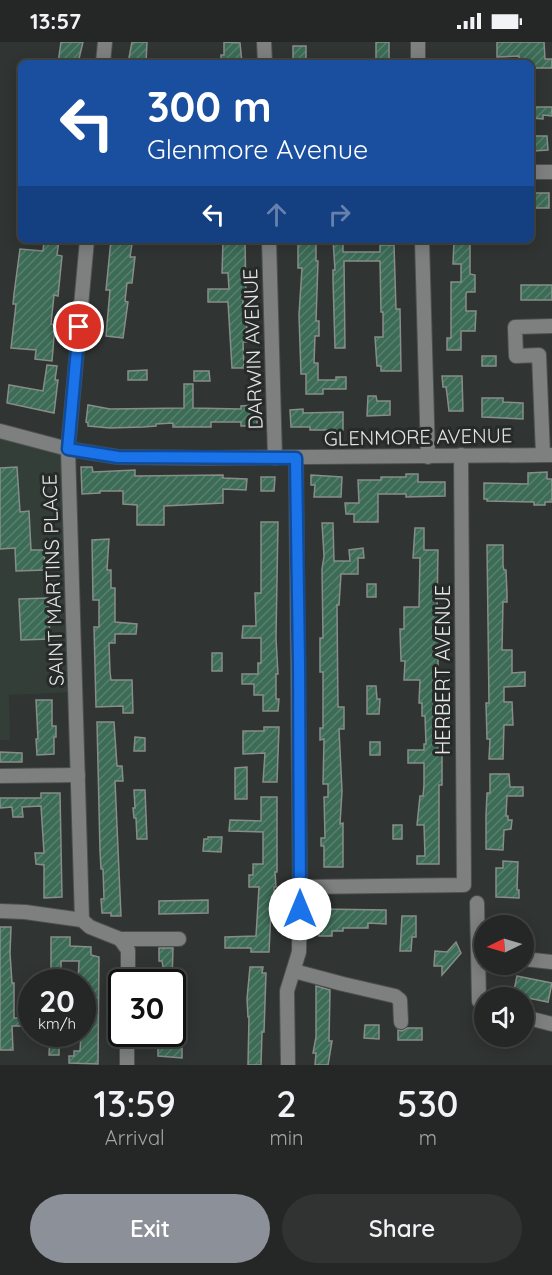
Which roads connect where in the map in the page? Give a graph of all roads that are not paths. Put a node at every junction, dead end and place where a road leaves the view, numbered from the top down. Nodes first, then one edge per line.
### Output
1 (105, 42) edge
2 (264, 42) edge
3 (418, 42) edge
4 (103, 60) edge
5 (265, 60) edge
6 (418, 60) edge
7 (534, 172) edge
8 (552, 172) edge
9 (87, 243) edge
10 (269, 243) edge
11 (422, 243) edge
12 (552, 326) edge
13 (546, 354) edge
14 (0, 431) edge
15 (68, 449) junction
16 (461, 455) junction
17 (547, 455) edge
18 (428, 457) junction
19 (275, 458) junction
20 (296, 458) junction
21 (78, 775) junction
22 (0, 776) edge
23 (300, 887) junction
24 (477, 903) dead end
25 (0, 911) edge
26 (478, 915) edge
27 (82, 920) junction
28 (115, 937) junction
29 (180, 939) dead end
30 (534, 959) edge
31 (552, 962) edge
32 (128, 969) edge
33 (294, 971) junction
34 (534, 1020) edge
35 (401, 1022) dead end
36 (552, 1024) edge
37 (127, 1047) edge
38 (127, 1065) edge
39 (288, 1065) edge

1 - 4 street
2 - 5 street
3 - 6 street
7 - 8 street
9 - 15 street, SAINT MARTINS PLACE
10 - 19 street, DARWIN AVENUE
11 - 18 street
12 - 13 street
13 - 17 street
14 - 15 street, GLENMORE AVENUE
15 - 19 street, GLENMORE AVENUE
15 - 21 street, SAINT MARTINS PLACE
16 - 17 street, GLENMORE AVENUE
16 - 18 street, GLENMORE AVENUE
16 - 23 street, HERBERT AVENUE
18 - 20 street, GLENMORE AVENUE
19 - 20 street, GLENMORE AVENUE
20 - 23 street
21 - 22 street
21 - 27 street, SAINT MARTINS PLACE
23 - 33 street
24 - 26 street
25 - 27 street
27 - 28 street
28 - 29 street
28 - 32 street
30 - 31 street
33 - 35 street
33 - 39 street
34 - 36 street
37 - 38 street

